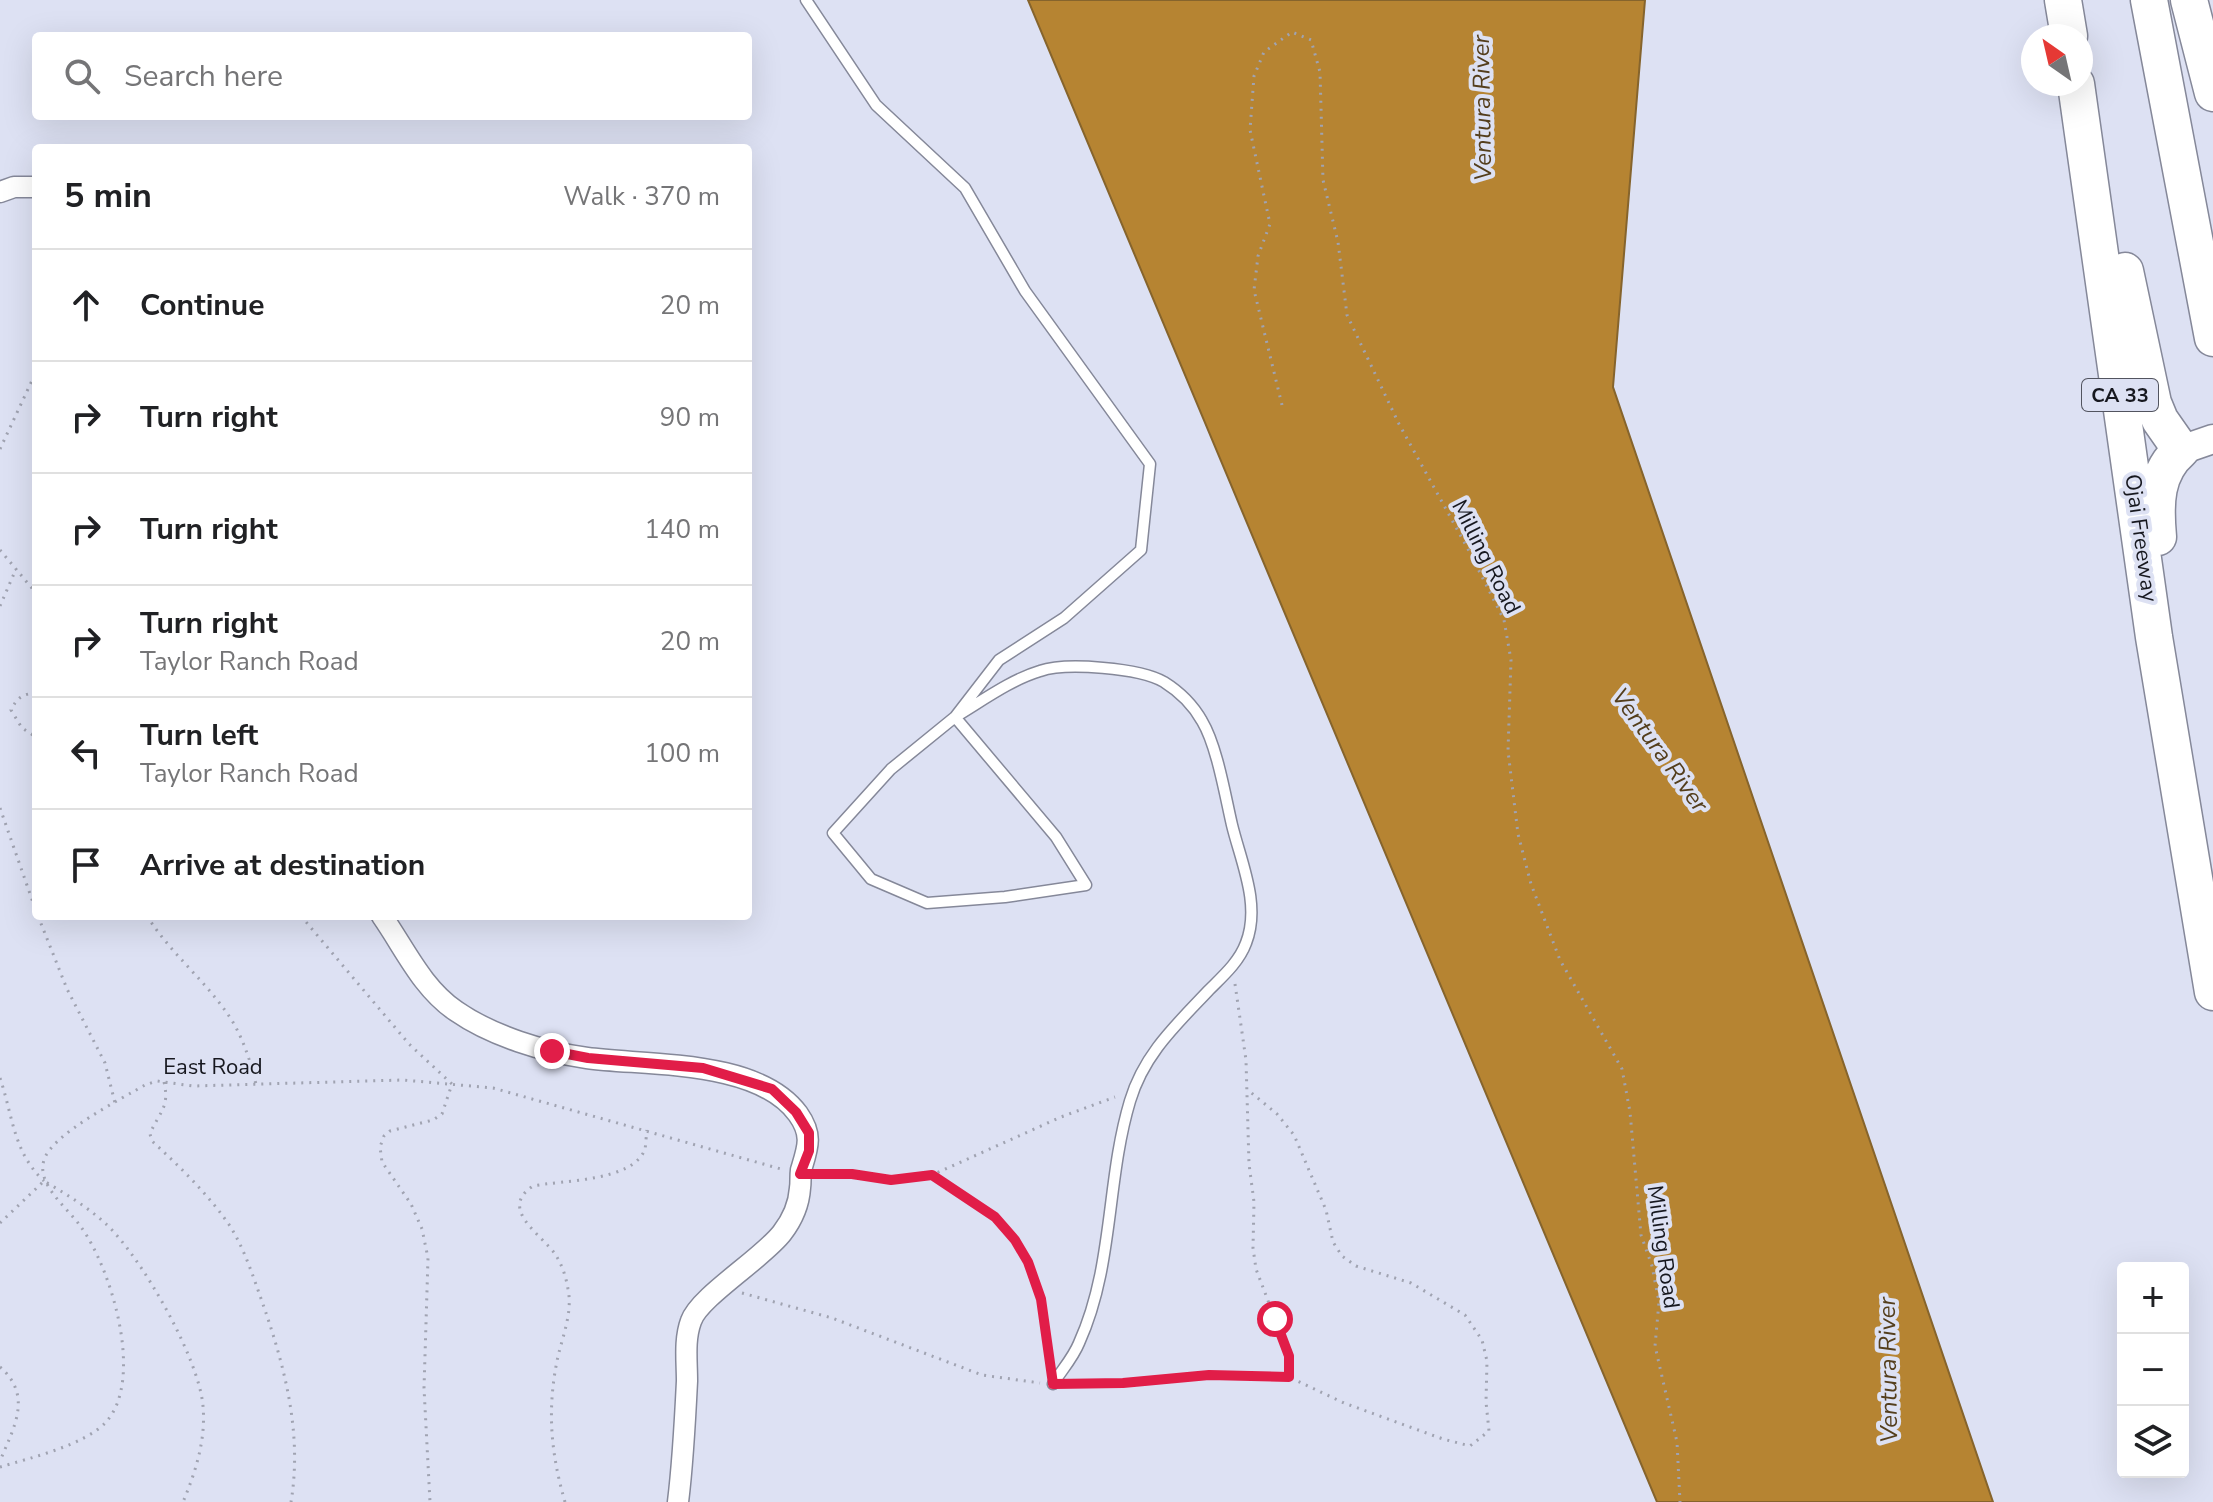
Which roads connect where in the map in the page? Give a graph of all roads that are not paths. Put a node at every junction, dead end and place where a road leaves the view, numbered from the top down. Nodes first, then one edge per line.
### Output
1 (806, 0) edge
2 (2063, 0) edge
3 (2149, 0) edge
4 (2189, 0) edge
5 (2067, 24) edge
6 (2213, 93) edge
7 (2078, 96) edge
8 (2086, 154) junction
9 (32, 187) edge
10 (0, 192) edge
11 (2213, 338) edge
12 (2197, 444) edge
13 (2154, 637) junction
14 (955, 717) junction
15 (384, 920) edge
16 (2213, 992) edge
17 (1053, 1384) road end
18 (678, 1502) edge

1 - 14 lane
2 - 5 highway
3 - 11 highway
4 - 6 highway
7 - 8 highway, Ojai Freeway / CA 33
8 - 12 highway
8 - 13 highway, Ojai Freeway / CA 33
9 - 10 street
12 - 13 highway
13 - 16 highway, Ojai Freeway / CA 33
14 - 14 lane
14 - 17 lane
15 - 18 street

